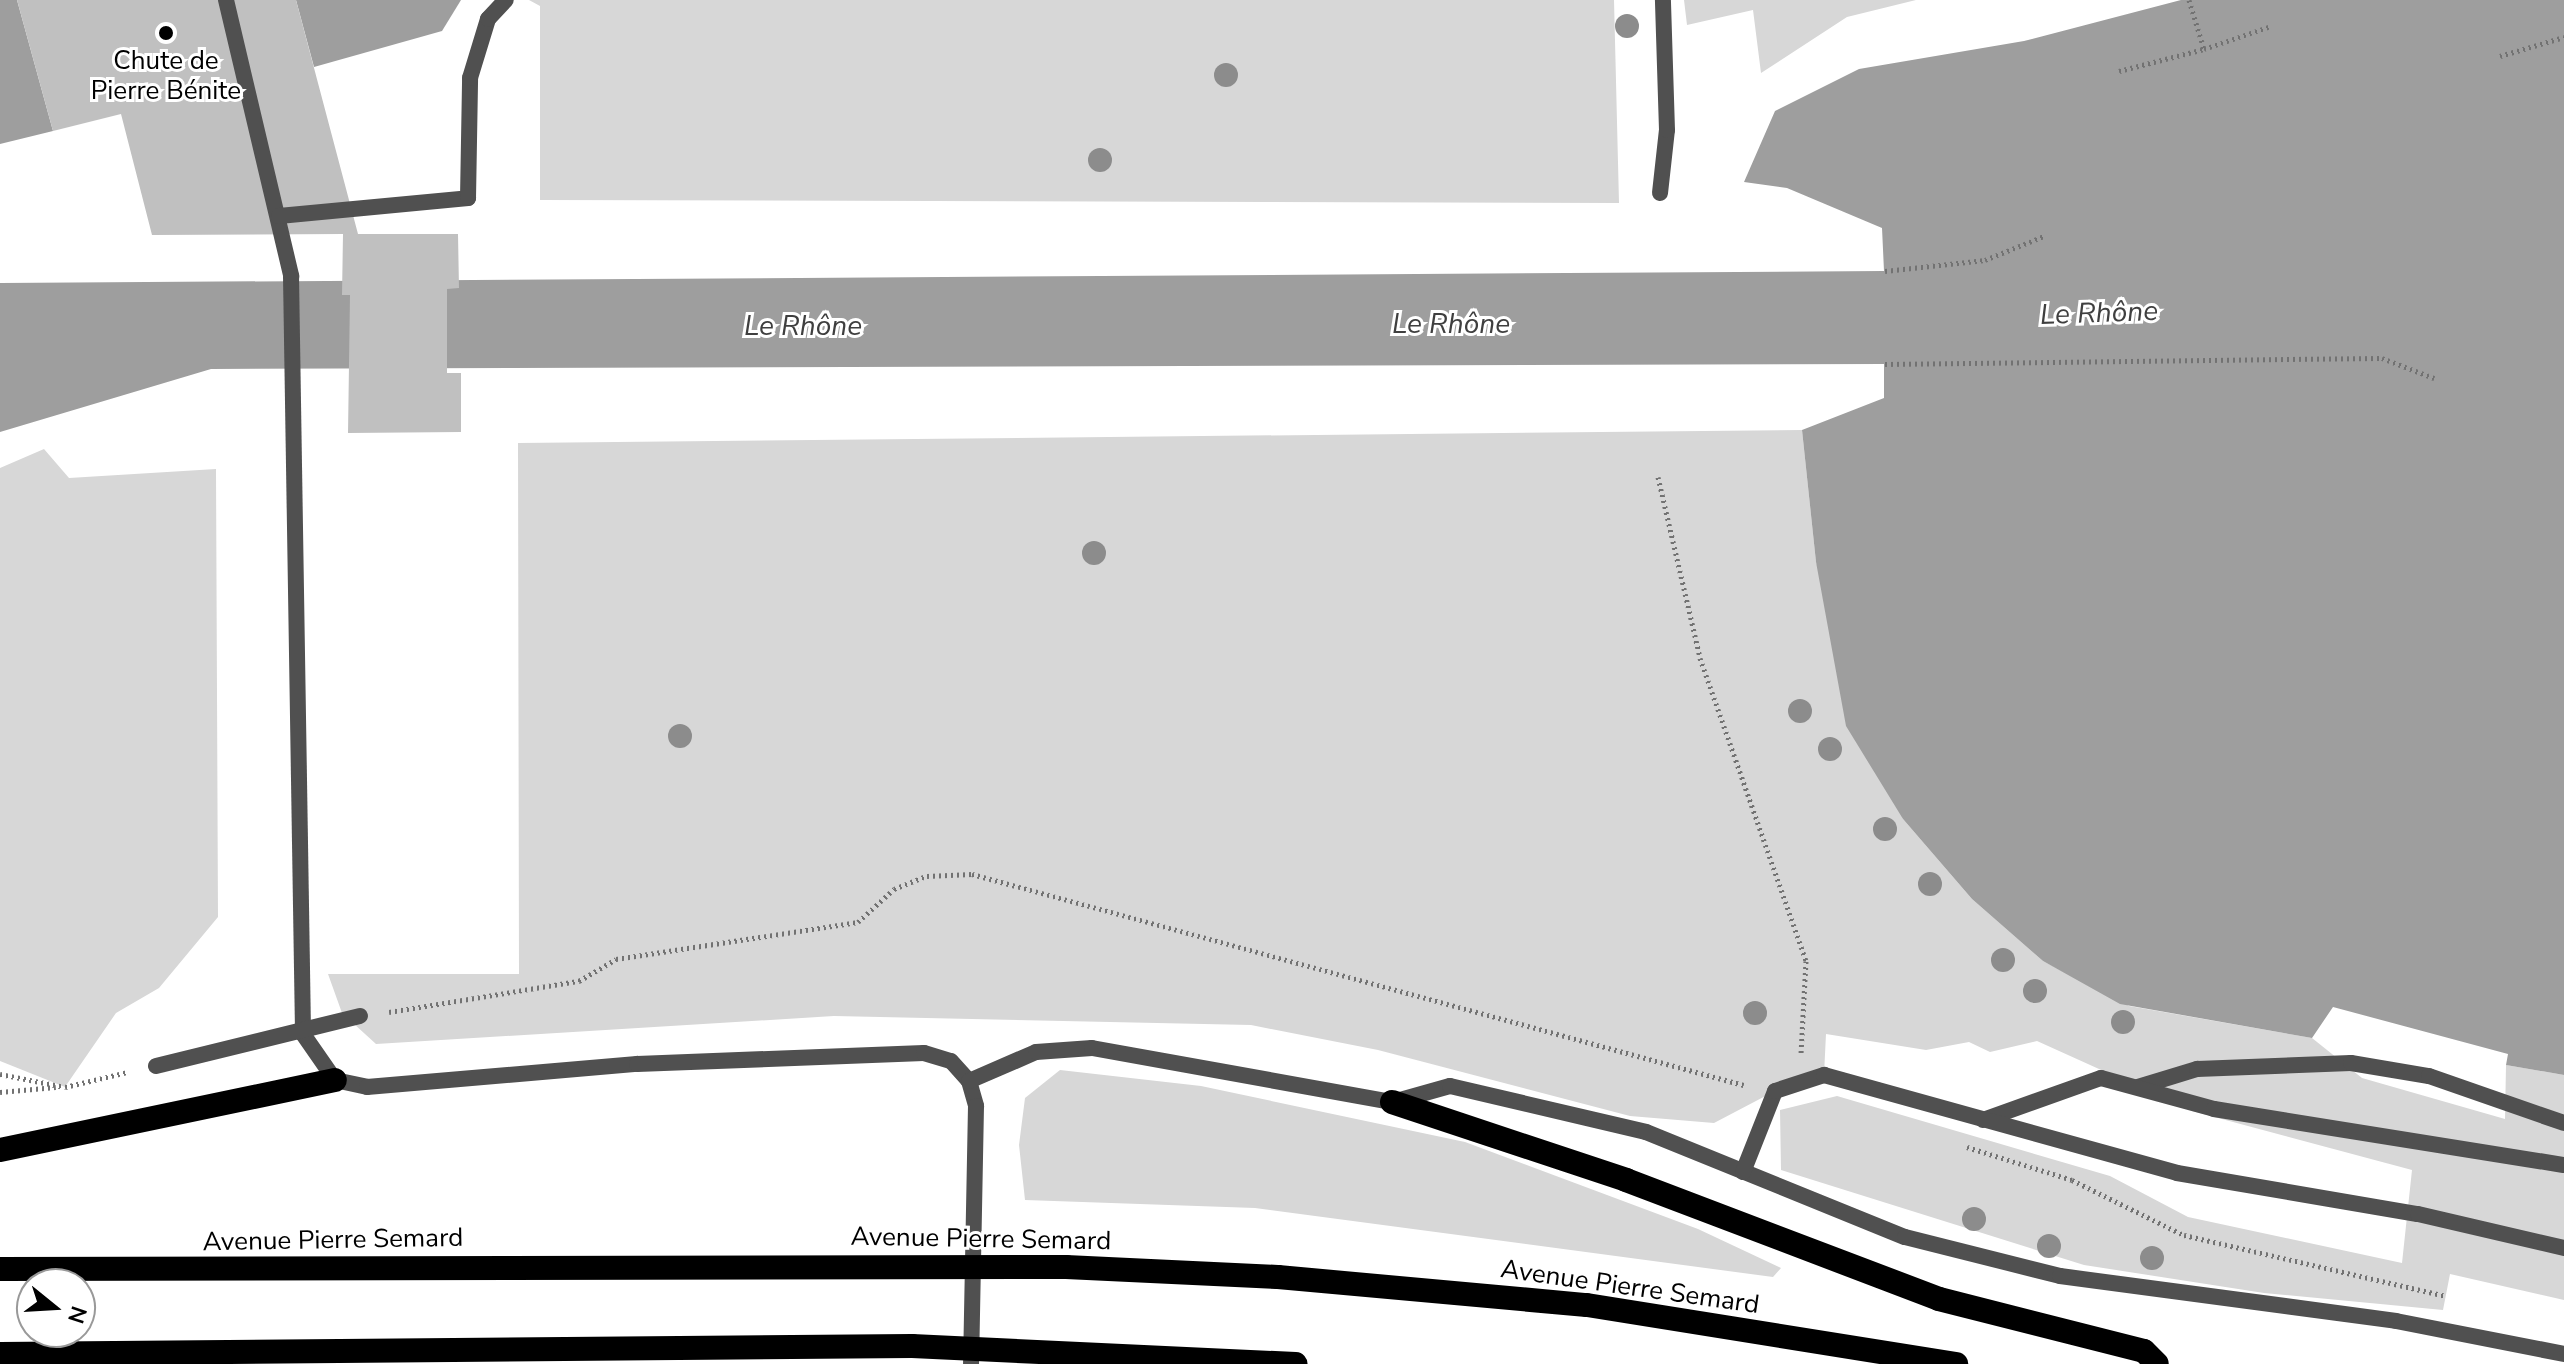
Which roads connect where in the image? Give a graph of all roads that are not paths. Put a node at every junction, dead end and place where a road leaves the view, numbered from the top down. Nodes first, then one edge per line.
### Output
1 (226, 0) edge
2 (506, 0) edge
3 (1663, 0) edge
4 (1660, 193) dead end
5 (279, 216) junction
6 (360, 1016) road end
7 (303, 1034) junction
8 (156, 1066) road end
9 (335, 1080) junction
10 (969, 1081) junction
11 (2136, 1087) junction
12 (1392, 1102) junction
13 (1983, 1120) junction
14 (2564, 1123) edge
15 (0, 1150) edge
16 (2564, 1165) edge
17 (1743, 1172) junction
18 (2564, 1248) edge
19 (0, 1269) edge
20 (0, 1354) edge
21 (2564, 1354) edge
22 (971, 1364) edge
23 (1296, 1364) edge
24 (1956, 1364) edge
25 (2157, 1364) edge

1 - 5 street
2 - 5 street
3 - 4 street
5 - 7 street
6 - 7 street
7 - 8 street
7 - 9 street
9 - 10 street
9 - 15 highway
10 - 12 street
10 - 22 street
11 - 13 street
11 - 14 street
11 - 16 street
12 - 17 street
12 - 25 highway
13 - 17 street
13 - 18 street
17 - 21 street
19 - 24 highway, Avenue Pierre Semard
20 - 23 highway

